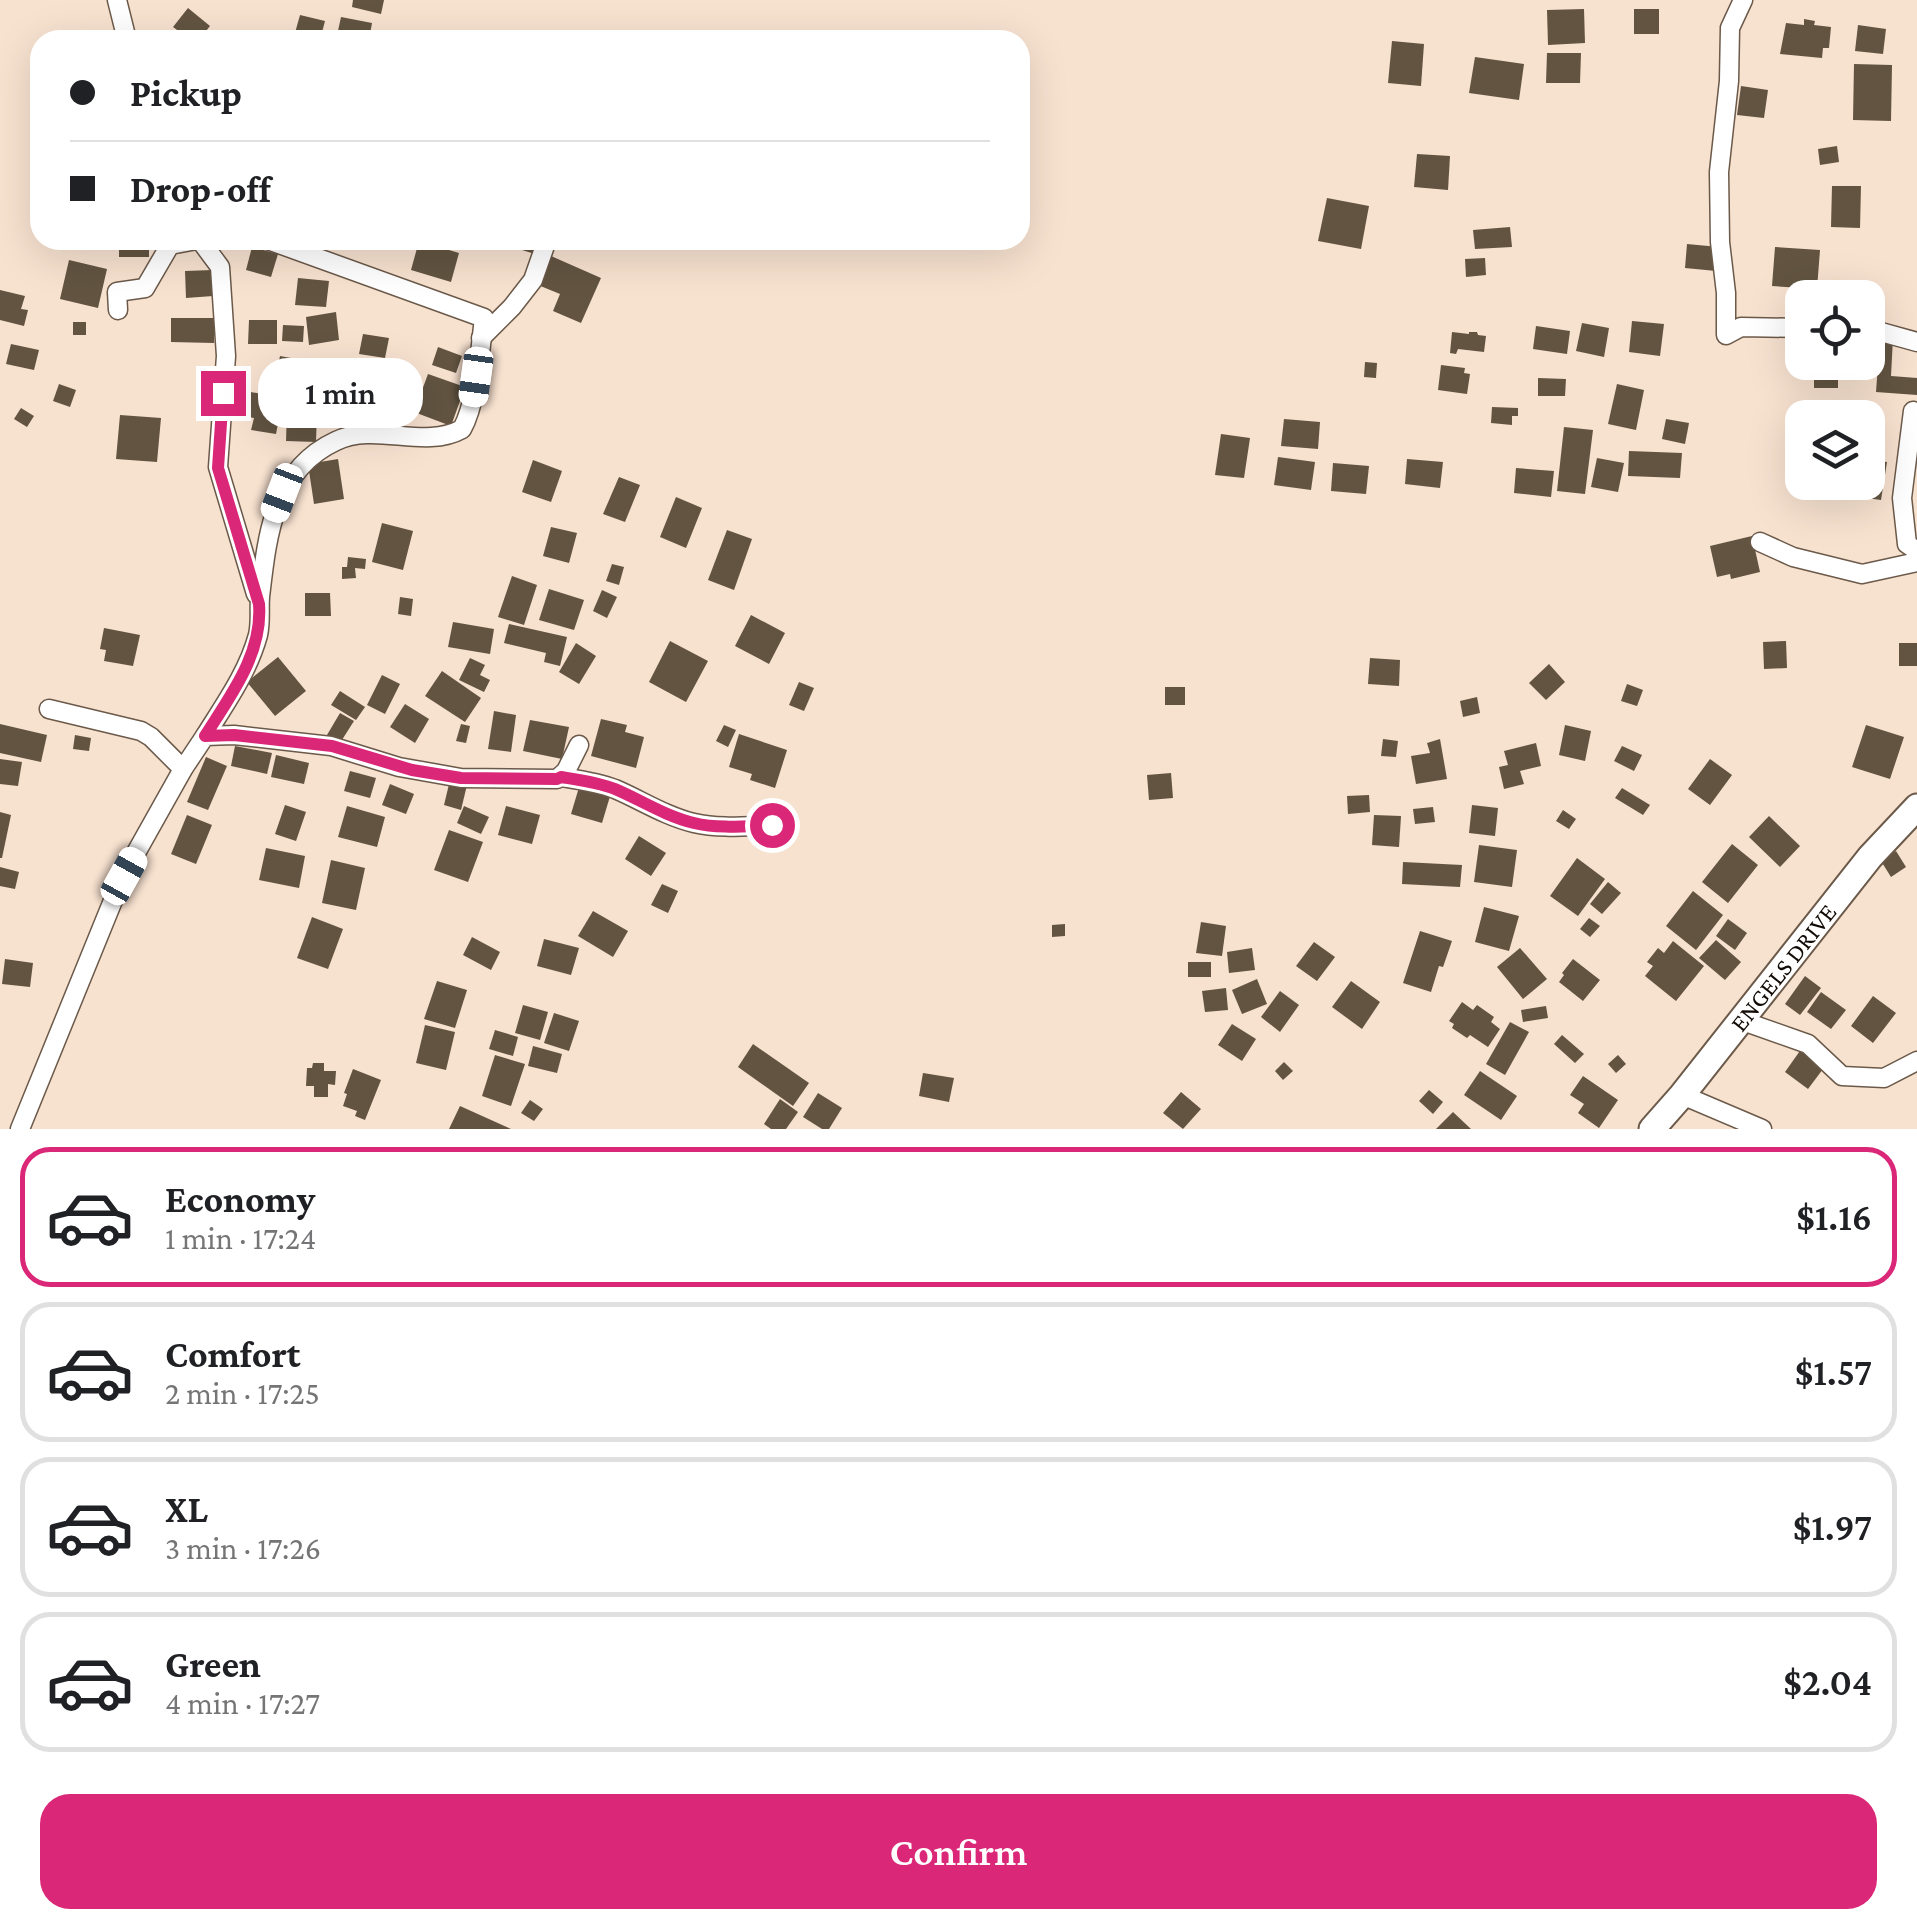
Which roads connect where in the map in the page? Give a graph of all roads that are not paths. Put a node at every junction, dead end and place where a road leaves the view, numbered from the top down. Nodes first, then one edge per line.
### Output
1 (117, 0) edge
2 (1743, 0) edge
3 (124, 30) edge
4 (167, 250) edge
5 (206, 250) edge
6 (296, 250) edge
7 (542, 250) edge
8 (118, 310) dead end
9 (1785, 328) edge
10 (1885, 334) edge
11 (482, 338) junction
12 (1917, 342) edge
13 (1912, 411) dead end
14 (1760, 542) dead end
15 (1917, 551) edge
16 (1917, 562) edge
17 (259, 604) junction
18 (49, 709) dead end
19 (205, 736) junction
20 (579, 745) dead end
21 (183, 769) junction
22 (561, 777) junction
23 (1917, 807) edge
24 (772, 825) dead end
25 (1740, 1020) junction
26 (1917, 1060) edge
27 (1682, 1094) junction
28 (20, 1129) edge
29 (1652, 1129) edge
30 (1762, 1129) edge

1 - 3 street
2 - 9 street
4 - 8 street
5 - 17 street
6 - 11 street
7 - 11 street
10 - 12 street
11 - 17 street
13 - 15 street
14 - 16 street
17 - 19 street
18 - 21 street
19 - 21 street
19 - 22 street
20 - 22 street
21 - 28 street
22 - 24 street
23 - 25 street, ENGELS DRIVE
25 - 26 street
25 - 27 street, ENGELS DRIVE
27 - 29 street, ENGELS DRIVE
27 - 30 street

